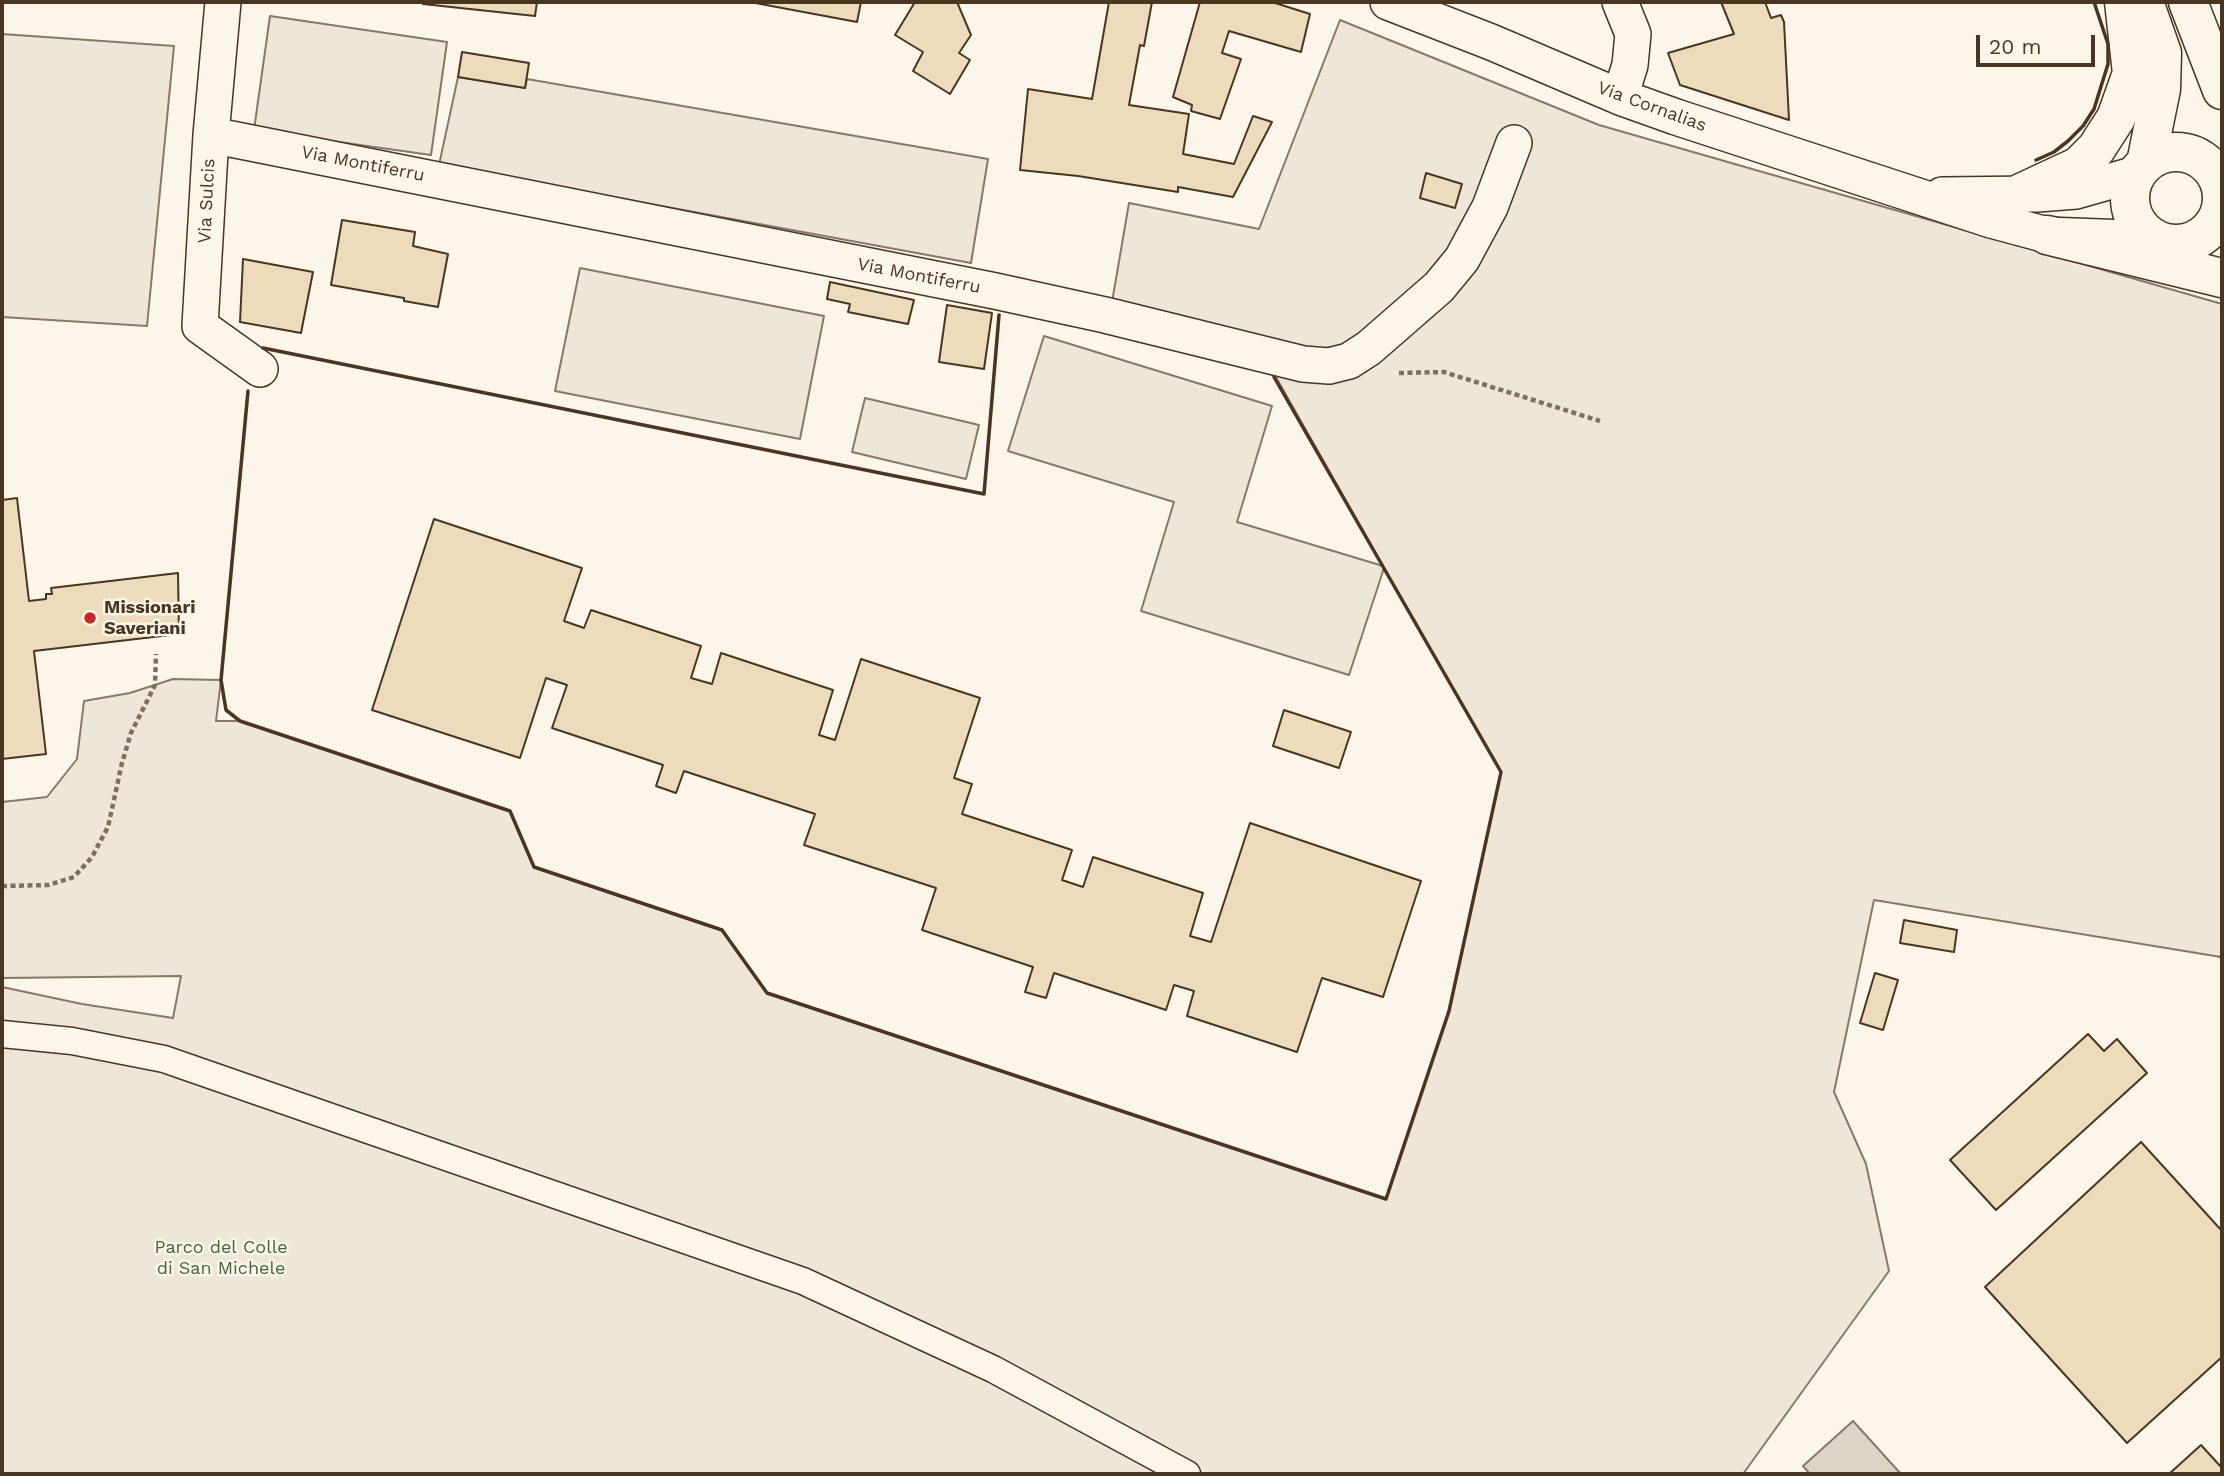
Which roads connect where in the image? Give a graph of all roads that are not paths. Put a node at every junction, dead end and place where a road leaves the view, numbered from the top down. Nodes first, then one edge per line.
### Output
1 (223, 2) edge
2 (1388, 2) edge
3 (1620, 2) edge
4 (2124, 2) edge
5 (2144, 2) edge
6 (2188, 2) edge
7 (2222, 90) edge
8 (1620, 97) junction
9 (211, 135) junction
10 (1514, 143) dead end
11 (2141, 169) junction
12 (2221, 185) edge
13 (2021, 192) junction
14 (1922, 195) junction
15 (2047, 235) junction
16 (2168, 242) junction
17 (2222, 271) edge
18 (2222, 278) edge
19 (260, 369) dead end
20 (2, 1034) edge
21 (1187, 1474) edge

1 - 9 street, Via Sulcis
2 - 8 street, Via Cornalias
3 - 8 street
4 - 13 street
5 - 11 street
6 - 7 street
8 - 14 street, Via Cornalias
9 - 10 street, Via Montiferru
9 - 19 street, Via Sulcis
11 - 12 street
11 - 13 street, Via Cornalias
11 - 16 street
12 - 16 street
13 - 14 street, Via Cornalias
14 - 15 street, Via Cornalias
15 - 16 street, Via Cornalias
15 - 18 street
16 - 17 street
20 - 21 street

